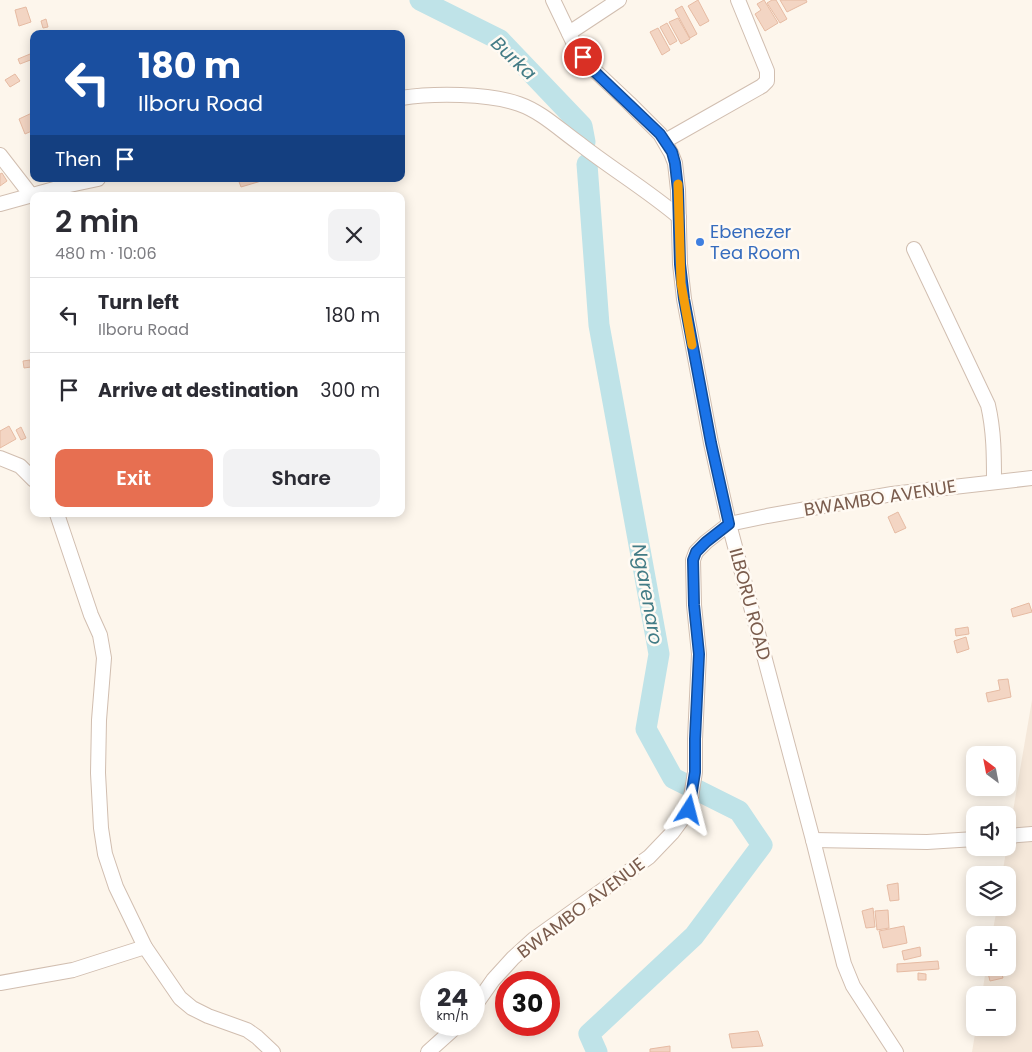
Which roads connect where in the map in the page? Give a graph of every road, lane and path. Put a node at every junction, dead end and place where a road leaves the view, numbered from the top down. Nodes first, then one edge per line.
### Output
1 (553, 0) edge
2 (619, 0) edge
3 (738, 0) edge
4 (569, 33) junction
5 (405, 97) edge
6 (665, 141) junction
7 (0, 156) edge
8 (85, 182) edge
9 (44, 192) edge
10 (30, 194) edge
11 (30, 195) edge
12 (0, 204) edge
13 (678, 217) junction
14 (914, 250) dead end
15 (0, 458) edge
16 (30, 476) edge
17 (1032, 478) edge
18 (994, 482) junction
19 (57, 517) edge
20 (729, 524) junction
21 (1032, 834) edge
22 (1016, 835) edge
23 (813, 840) junction
24 (966, 840) edge
25 (145, 947) junction
26 (0, 984) edge
27 (485, 991) edge
28 (446, 1036) edge
29 (273, 1052) edge
30 (428, 1052) edge
31 (896, 1052) edge

1 - 4 street, ILBORU ROAD
2 - 4 street
3 - 6 street
4 - 6 street, ILBORU ROAD
5 - 13 street
6 - 13 street, ILBORU ROAD
7 - 10 street
8 - 9 street
11 - 12 street
13 - 20 street, ILBORU ROAD
14 - 18 street
15 - 16 street
17 - 18 street, BWAMBO AVENUE
18 - 20 street, BWAMBO AVENUE
19 - 25 street
20 - 23 street, ILBORU ROAD
20 - 27 street, BWAMBO AVENUE
21 - 22 street
23 - 24 street
23 - 31 street, ILBORU ROAD
25 - 26 street
25 - 29 street
28 - 30 street

